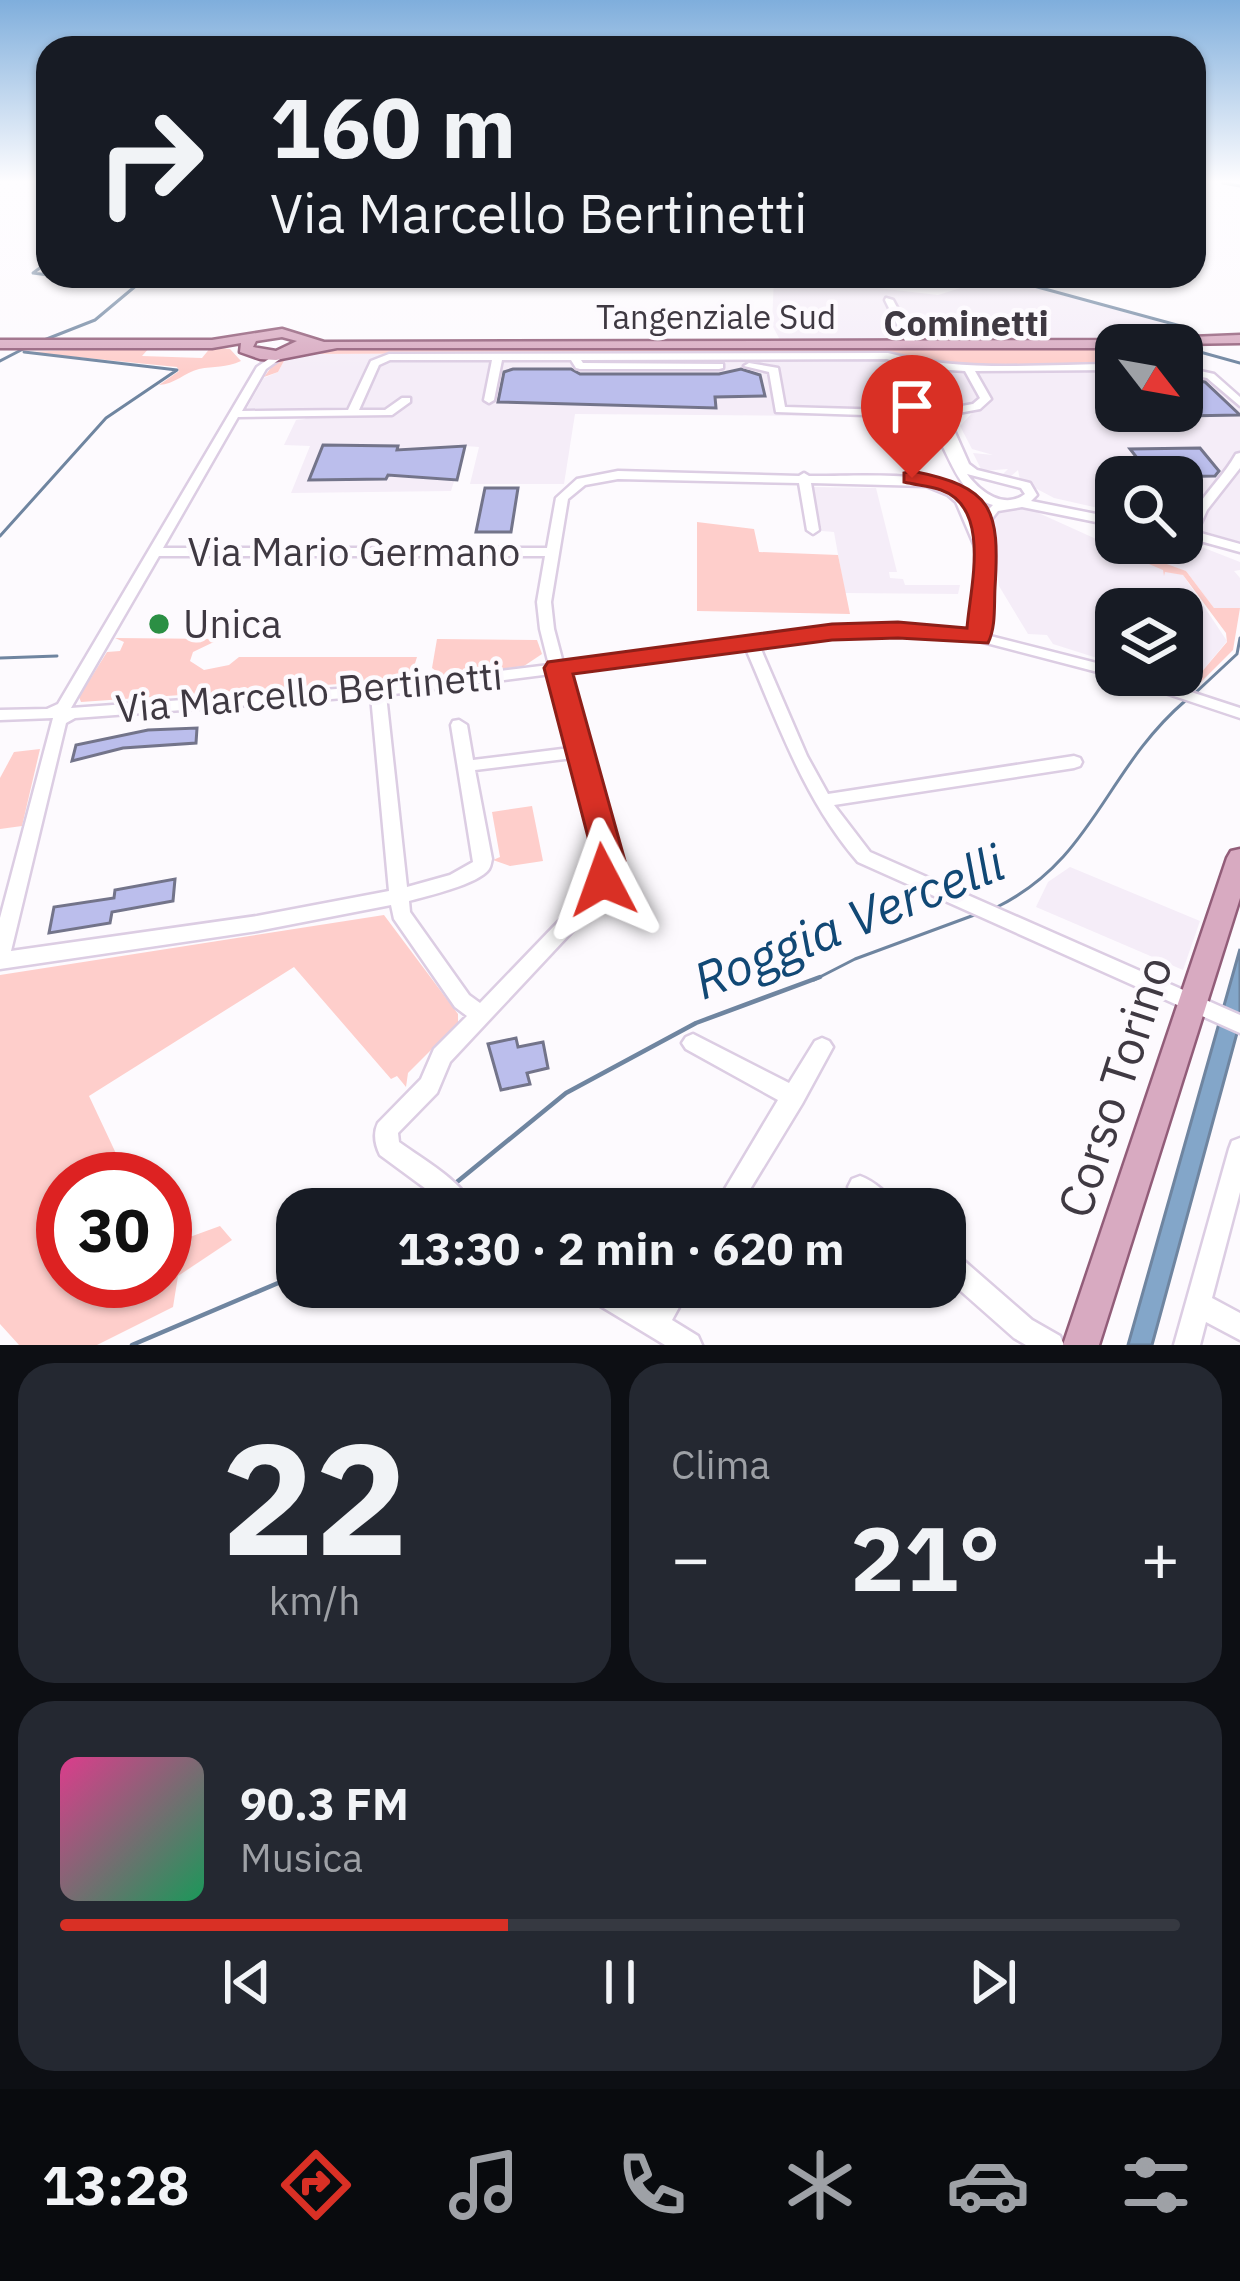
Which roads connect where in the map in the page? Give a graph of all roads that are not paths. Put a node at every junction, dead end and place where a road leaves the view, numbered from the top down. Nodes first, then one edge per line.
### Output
1 (889, 300) dead end
2 (1240, 339) edge
3 (0, 344) edge
4 (911, 344) junction
5 (248, 347) junction
6 (293, 347) junction
7 (498, 357) junction
8 (575, 357) junction
9 (262, 367) junction
10 (1095, 367) edge
11 (968, 368) junction
12 (1203, 374) edge
13 (406, 400) dead end
14 (489, 400) dead end
15 (1240, 403) edge
16 (236, 414) junction
17 (352, 414) junction
18 (1240, 456) edge
19 (955, 469) junction
20 (804, 477) junction
21 (891, 478) junction
22 (991, 478) junction
23 (927, 480) junction
24 (976, 489) junction
25 (1029, 489) junction
26 (1203, 502) edge
27 (1015, 504) junction
28 (1095, 512) edge
29 (1095, 516) edge
30 (982, 522) junction
31 (813, 530) dead end
32 (1203, 541) edge
33 (1240, 551) edge
34 (154, 552) junction
35 (553, 552) junction
36 (984, 554) junction
37 (979, 638) junction
38 (751, 643) junction
39 (557, 668) junction
40 (1095, 668) edge
41 (378, 691) junction
42 (1187, 696) edge
43 (1240, 713) edge
44 (61, 714) junction
45 (0, 715) edge
46 (459, 724) dead end
47 (580, 752) junction
48 (1074, 762) dead end
49 (466, 766) junction
50 (824, 801) junction
51 (1240, 858) edge
52 (398, 899) junction
53 (0, 959) edge
54 (1202, 1007) junction
55 (481, 1015) junction
56 (1240, 1024) edge
57 (693, 1043) dead end
58 (822, 1047) dead end
59 (794, 1096) junction
60 (1240, 1149) edge
61 (1235, 1186) edge
62 (438, 1188) edge
63 (738, 1188) edge
64 (966, 1279) edge
65 (1198, 1304) junction
66 (628, 1308) edge
67 (665, 1308) edge
68 (655, 1324) junction
69 (1240, 1327) edge
70 (689, 1345) edge
71 (1051, 1345) edge
72 (1081, 1345) edge
73 (1187, 1345) edge

1 - 4 street
2 - 4 main road, Tangenziale Sud
3 - 5 main road
4 - 6 main road, Tangenziale Sud
5 - 6 main road
5 - 6 main road
5 - 9 street
6 - 9 street
7 - 8 street
7 - 14 street
7 - 17 street
8 - 11 street
8 - 19 street
9 - 16 street
10 - 11 street
11 - 22 street
12 - 15 street
13 - 17 street
16 - 17 street
16 - 34 street
18 - 26 street
19 - 21 street
19 - 24 street
20 - 21 street
20 - 31 street
20 - 35 street
21 - 23 street
22 - 24 street
22 - 25 street
23 - 30 street
23 - 36 street
24 - 27 street
25 - 27 street
25 - 28 street
27 - 29 street
27 - 30 street
30 - 36 street
32 - 33 street
34 - 35 street, Via Mario Germano
34 - 44 street
35 - 39 street
36 - 37 street
37 - 38 street, Via Marcello Bertinetti
37 - 40 street, Via Marcello Bertinetti
38 - 39 street, Via Marcello Bertinetti
38 - 50 street
39 - 41 street, Via Marcello Bertinetti
39 - 47 street
41 - 44 street, Via Marcello Bertinetti
41 - 52 street
42 - 43 street, Via Marcello Bertinetti
44 - 45 street, Via Marcello Bertinetti
44 - 53 street
46 - 49 street
47 - 49 street
47 - 55 street
48 - 50 street
49 - 52 street
50 - 54 street
51 - 54 main road, Corso Torino
52 - 53 street
52 - 55 street
54 - 56 street
54 - 72 main road, Corso Torino
55 - 62 street
57 - 59 street
58 - 59 street
59 - 63 street
60 - 61 street
61 - 65 street
64 - 71 street
65 - 69 street
65 - 73 street
66 - 68 street
67 - 68 street
68 - 70 street

